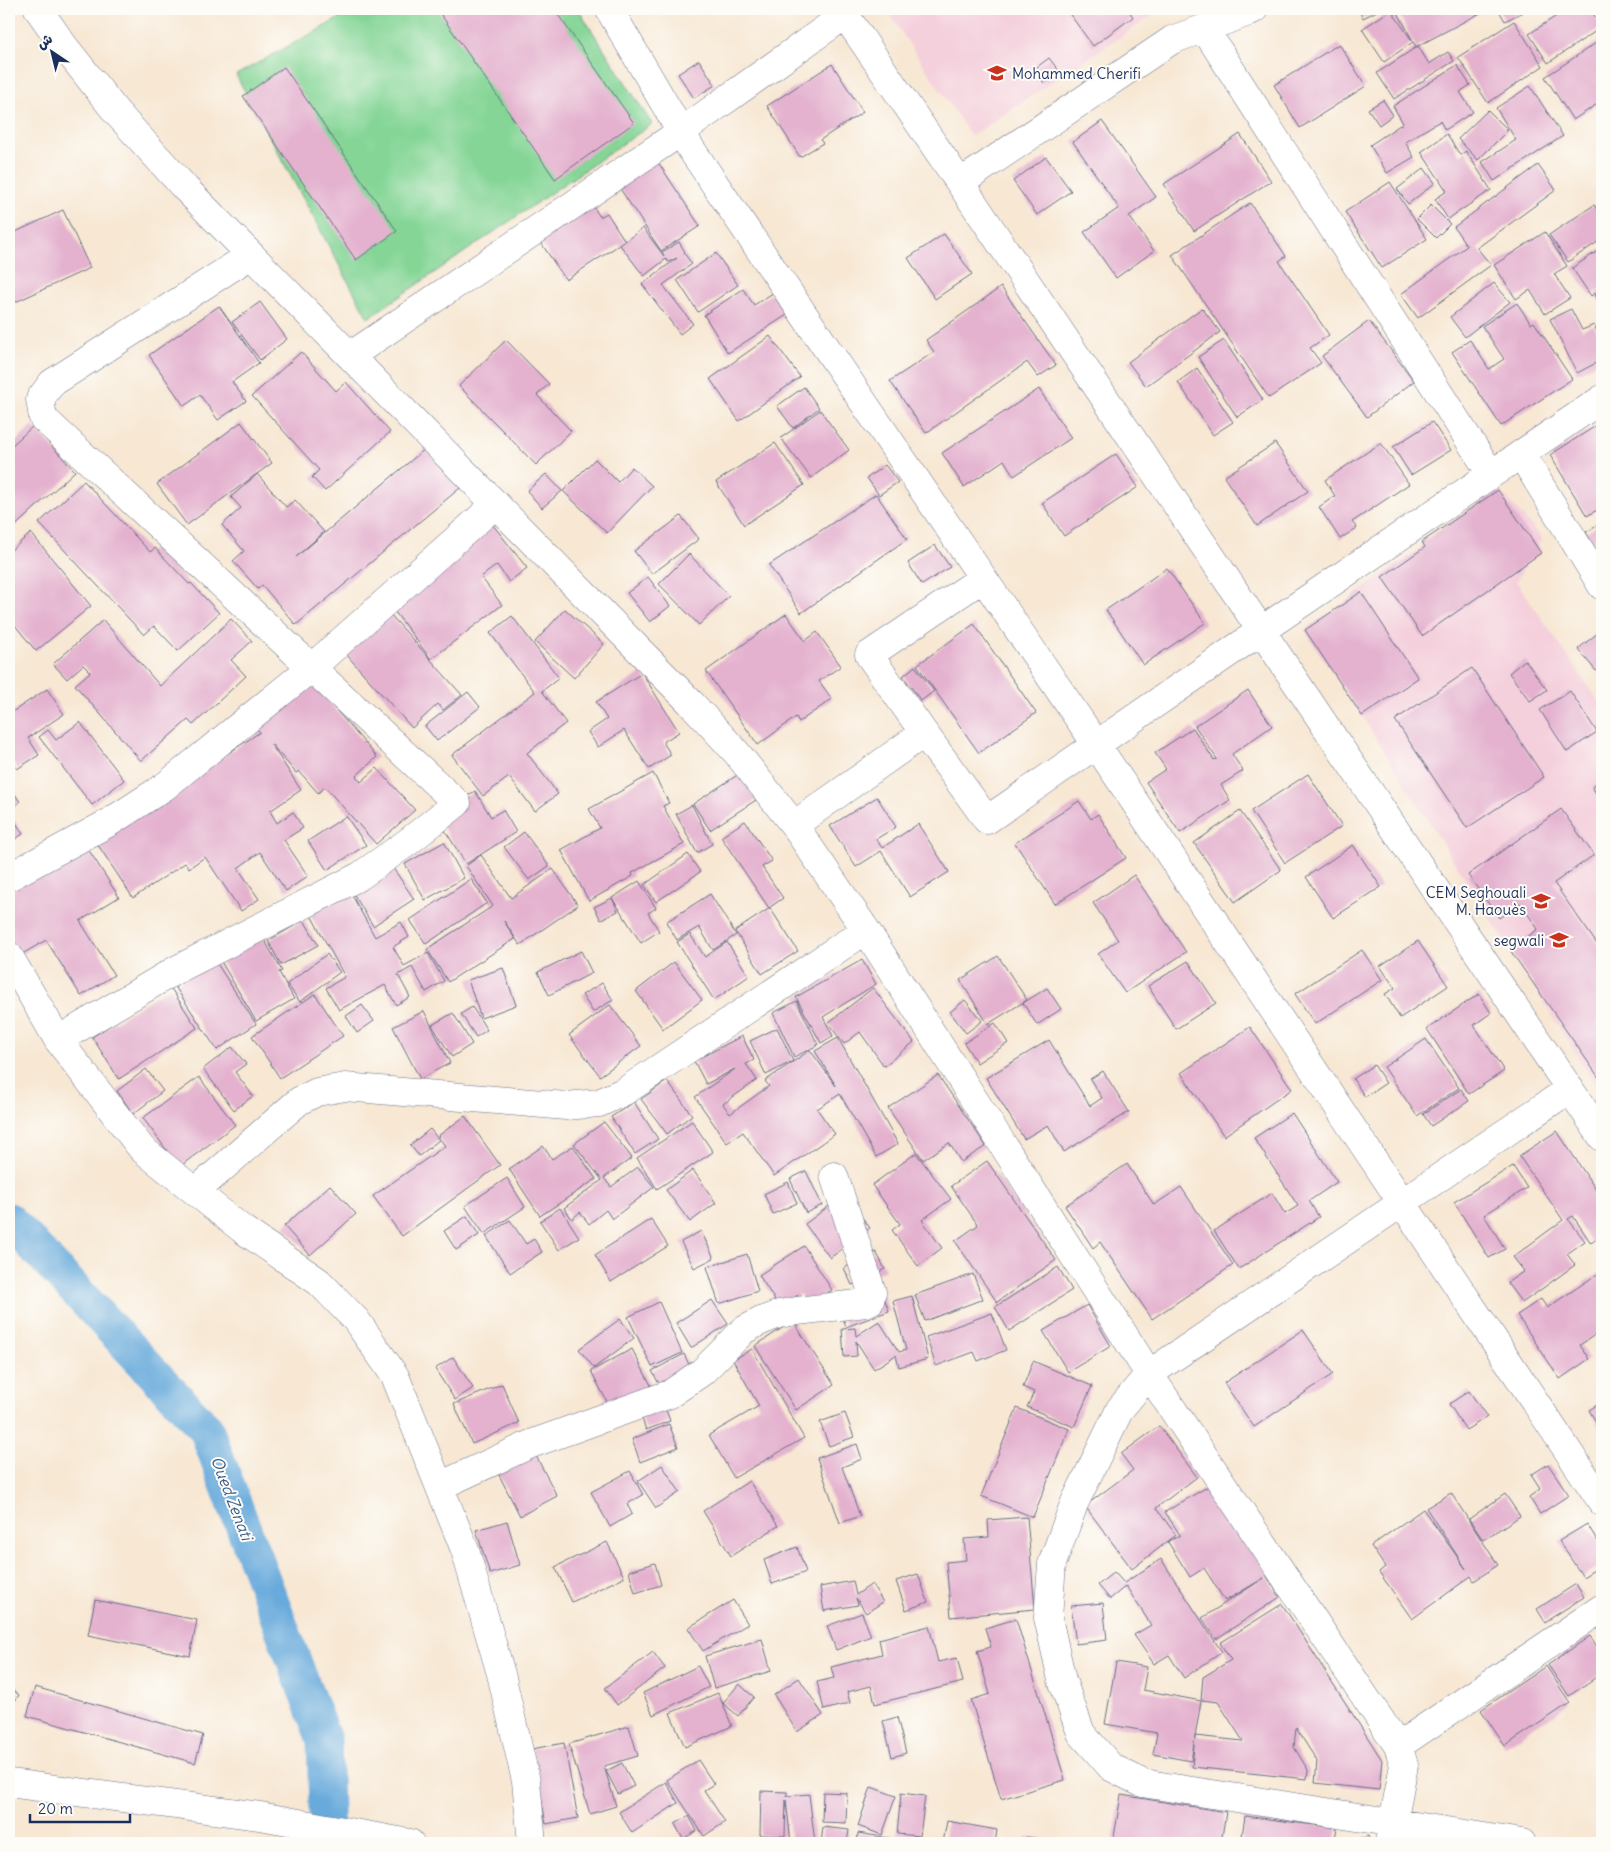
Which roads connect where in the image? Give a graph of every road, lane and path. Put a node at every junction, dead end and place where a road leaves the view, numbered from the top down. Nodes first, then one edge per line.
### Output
1 (38, 9) edge
2 (609, 9) edge
3 (1254, 9) edge
4 (843, 12) edge
5 (1204, 28) junction
6 (682, 131) junction
7 (960, 183) junction
8 (251, 255) junction
9 (350, 356) junction
10 (1602, 399) edge
11 (1520, 454) junction
12 (1491, 474) junction
13 (496, 504) junction
14 (983, 578) junction
15 (1602, 586) edge
16 (1262, 630) junction
17 (311, 668) junction
18 (924, 733) junction
19 (1096, 744) junction
20 (794, 826) junction
21 (9, 876) edge
22 (866, 930) junction
23 (9, 956) edge
24 (58, 1040) junction
25 (1570, 1089) junction
26 (1602, 1137) edge
27 (834, 1176) dead end
28 (196, 1191) junction
29 (1402, 1203) junction
30 (1149, 1374) junction
31 (440, 1486) junction
32 (1602, 1502) edge
33 (1602, 1608) edge
34 (1398, 1746) junction
35 (9, 1783) edge
36 (1392, 1833) edge
37 (410, 1843) edge
38 (532, 1843) edge
39 (1522, 1843) edge

1 - 8 street
2 - 6 street
3 - 5 street
4 - 6 street
4 - 7 street
5 - 7 street
5 - 12 street
6 - 9 street
6 - 14 street
7 - 16 street
8 - 9 street
8 - 17 street
9 - 13 street
10 - 11 street
11 - 12 street
11 - 15 street
12 - 16 street
13 - 17 street
13 - 20 street
14 - 18 street
14 - 19 street
16 - 19 street
16 - 25 street
17 - 21 street
17 - 24 street
18 - 19 street
18 - 20 street
19 - 29 street
20 - 22 street
22 - 28 street
22 - 30 street
23 - 24 street
24 - 28 street
25 - 26 street
25 - 29 street
27 - 31 street
28 - 31 street
29 - 30 street
29 - 32 street
30 - 34 street
30 - 36 street
31 - 38 street
33 - 34 street
34 - 36 street
35 - 37 street
36 - 39 street

